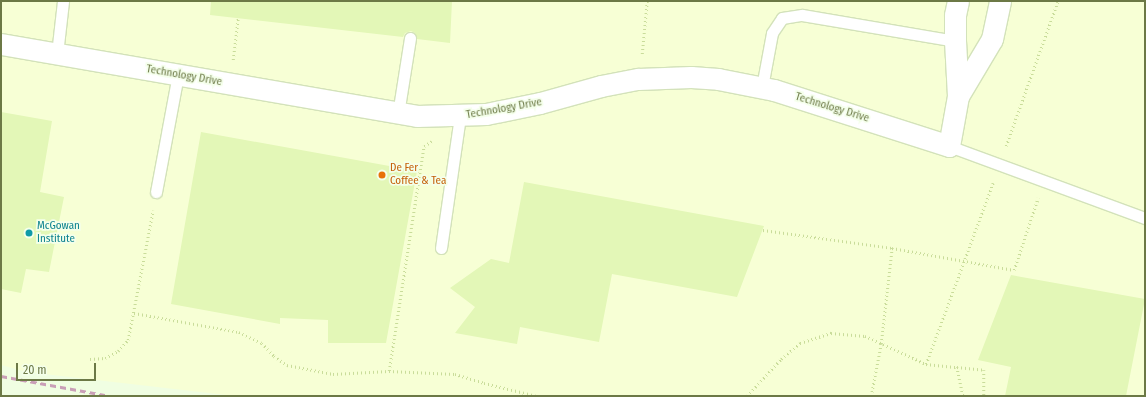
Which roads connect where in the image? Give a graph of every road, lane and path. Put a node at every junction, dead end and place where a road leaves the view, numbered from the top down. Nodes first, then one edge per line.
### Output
1 (63, 1) edge
2 (647, 1) edge
3 (958, 1) edge
4 (1000, 1) edge
5 (1058, 1) edge
6 (238, 18) dead end
7 (410, 38) dead end
8 (955, 41) junction
9 (1, 44) edge
10 (57, 54) junction
11 (642, 54) dead end
12 (178, 75) junction
13 (231, 85) junction
14 (762, 87) junction
15 (958, 96) junction
16 (398, 114) junction
17 (460, 116) junction
18 (1013, 128) dead end
19 (432, 141) dead end
20 (949, 146) junction
21 (156, 192) joint
22 (990, 192) dead end
23 (1144, 215) edge
24 (1031, 219) dead end
25 (763, 230) dead end
26 (441, 248) dead end
27 (892, 248) junction
28 (964, 262) junction
29 (134, 313) junction
30 (881, 344) junction
31 (90, 359) dead end
32 (926, 364) junction
33 (957, 367) junction
34 (389, 371) junction
35 (538, 396) edge
36 (747, 396) edge
37 (871, 396) edge
38 (962, 396) edge
39 (984, 396) edge

1 - 10 lane
2 - 11 path
3 - 8 street
4 - 15 street
5 - 18 path
6 - 13 path
7 - 16 lane
8 - 14 lane
8 - 15 street
9 - 10 street, Technology Drive
10 - 12 street, Technology Drive
12 - 13 street, Technology Drive
12 - 21 lane
13 - 16 street, Technology Drive
14 - 17 street, Technology Drive
14 - 20 street, Technology Drive
15 - 20 street
16 - 17 street, Technology Drive
17 - 26 lane
19 - 34 path
20 - 23 lane
21 - 29 path
22 - 28 path
24 - 28 path
25 - 27 path
27 - 28 path
27 - 30 path
28 - 32 path
29 - 31 path
29 - 34 path
30 - 32 path
30 - 36 path
30 - 37 path
32 - 33 path
33 - 38 path
33 - 39 path
34 - 35 path

